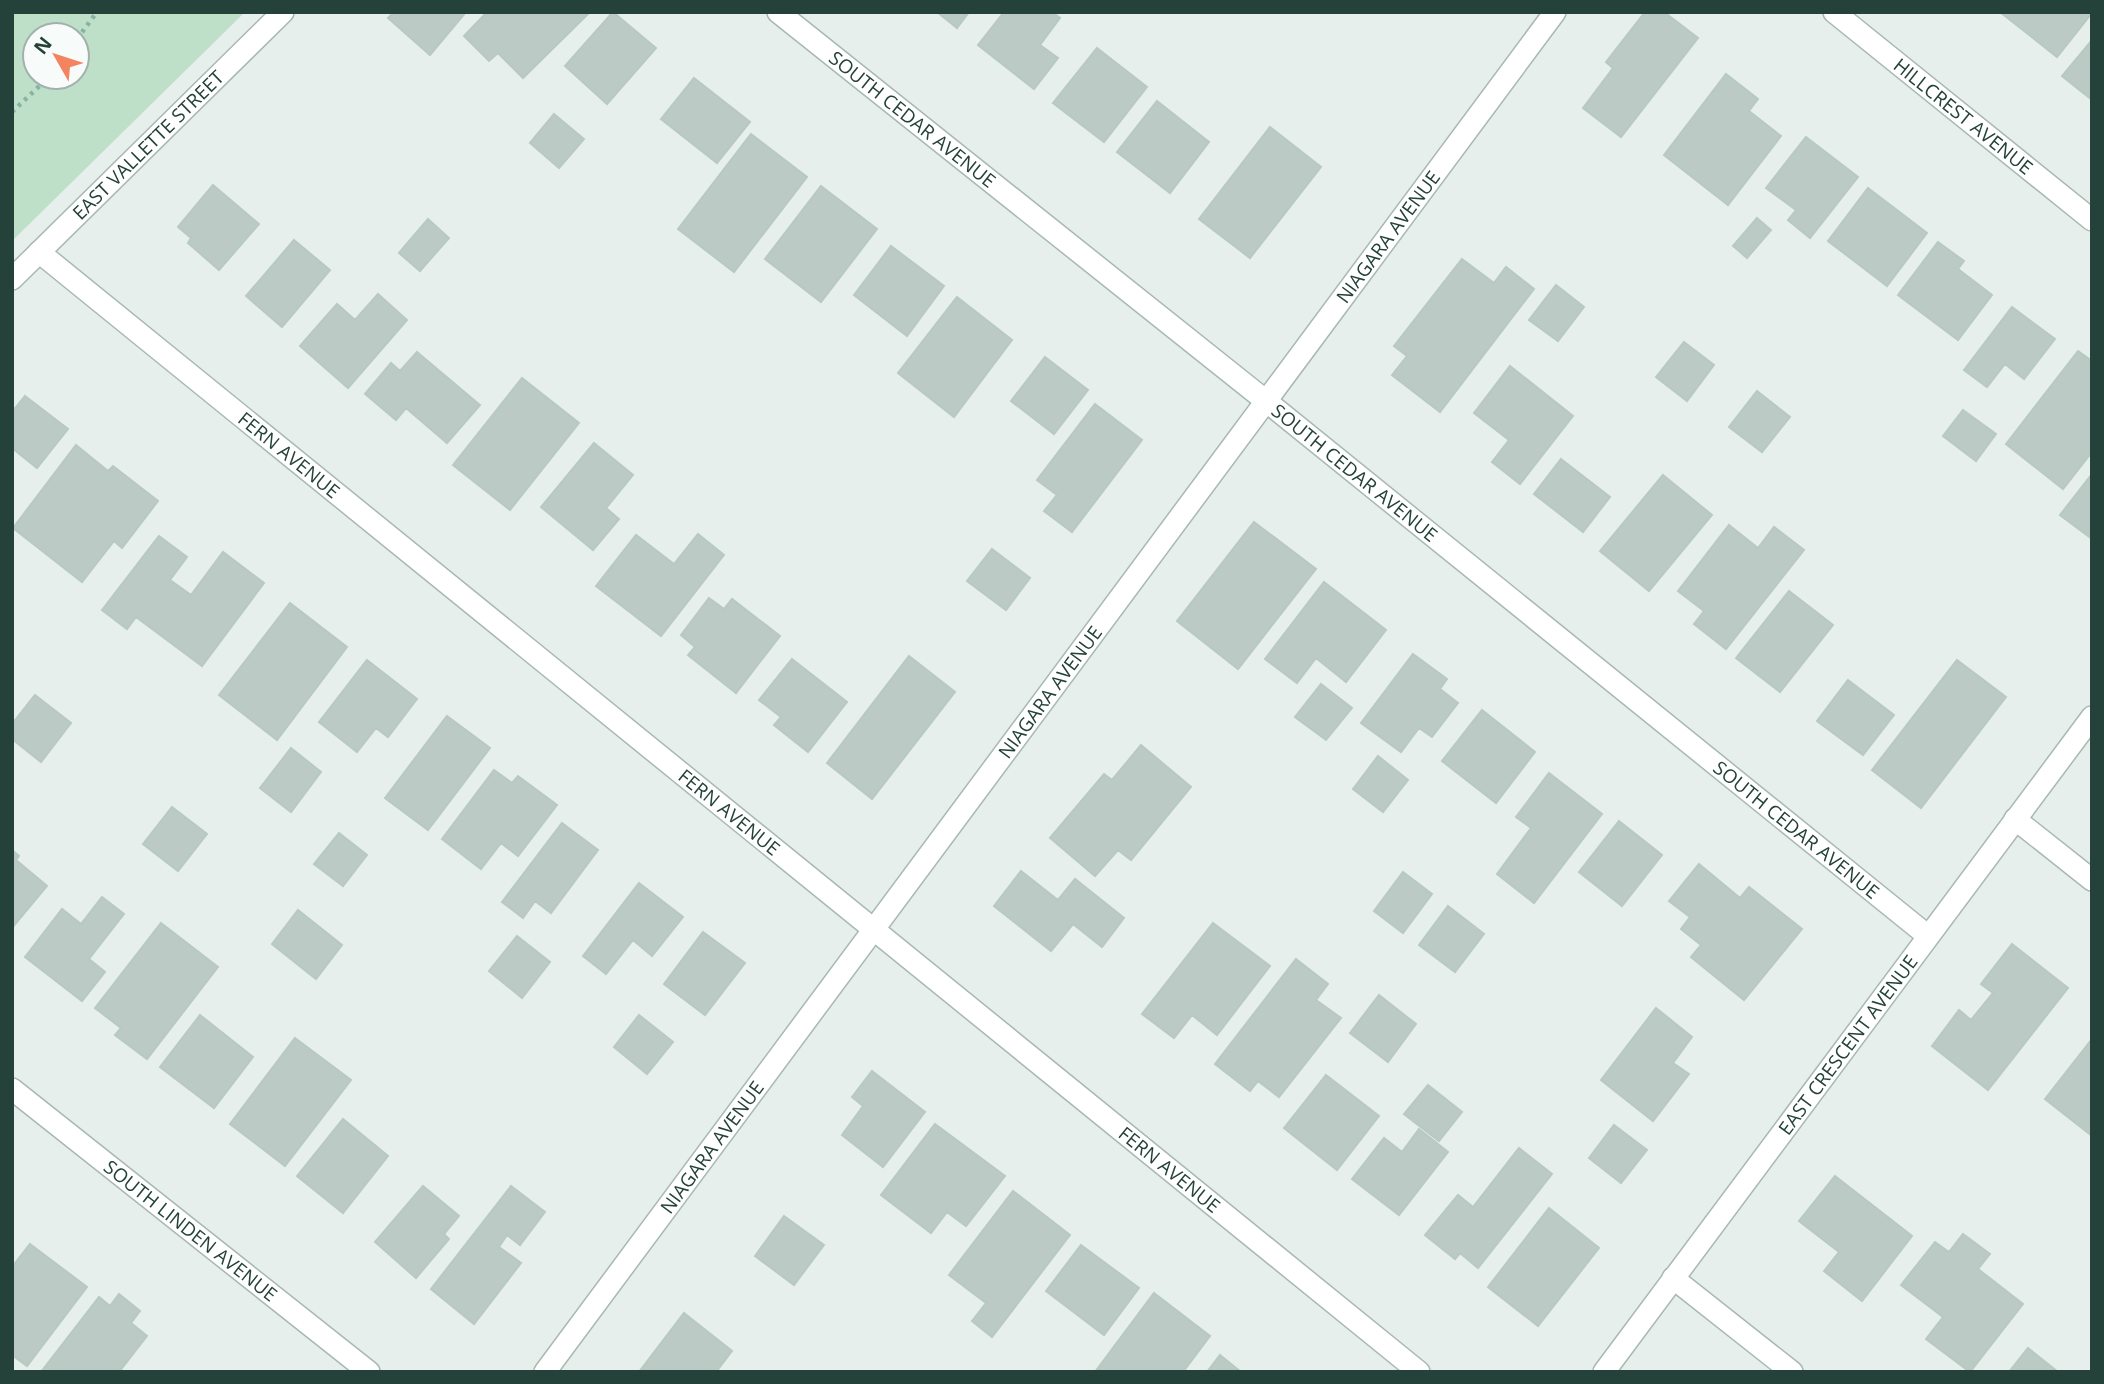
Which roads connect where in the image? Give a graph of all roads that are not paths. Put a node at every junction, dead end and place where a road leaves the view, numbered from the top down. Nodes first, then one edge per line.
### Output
1 (283, 12) edge
2 (778, 12) edge
3 (1555, 12) edge
4 (1834, 12) edge
5 (2092, 220) edge
6 (39, 252) junction
7 (12, 279) edge
8 (1266, 401) junction
9 (2092, 716) edge
10 (2015, 819) junction
11 (2092, 880) edge
12 (873, 930) junction
13 (1928, 936) junction
14 (12, 1089) edge
15 (1673, 1278) junction
16 (369, 1372) edge
17 (545, 1372) edge
18 (1419, 1372) edge
19 (1604, 1372) edge
20 (1792, 1372) edge

1 - 6 street, EAST VALLETTE STREET
2 - 8 street, SOUTH CEDAR AVENUE
3 - 8 street, NIAGARA AVENUE
4 - 5 street, HILLCREST AVENUE
6 - 7 street, EAST VALLETTE STREET
6 - 12 street, FERN AVENUE
8 - 12 street, NIAGARA AVENUE
8 - 13 street, SOUTH CEDAR AVENUE
9 - 10 street, EAST CRESCENT AVENUE
10 - 11 street
10 - 13 street, EAST CRESCENT AVENUE
12 - 17 street, NIAGARA AVENUE
12 - 18 street, FERN AVENUE
13 - 15 street, EAST CRESCENT AVENUE
14 - 16 street, SOUTH LINDEN AVENUE
15 - 19 street, EAST CRESCENT AVENUE
15 - 20 street

